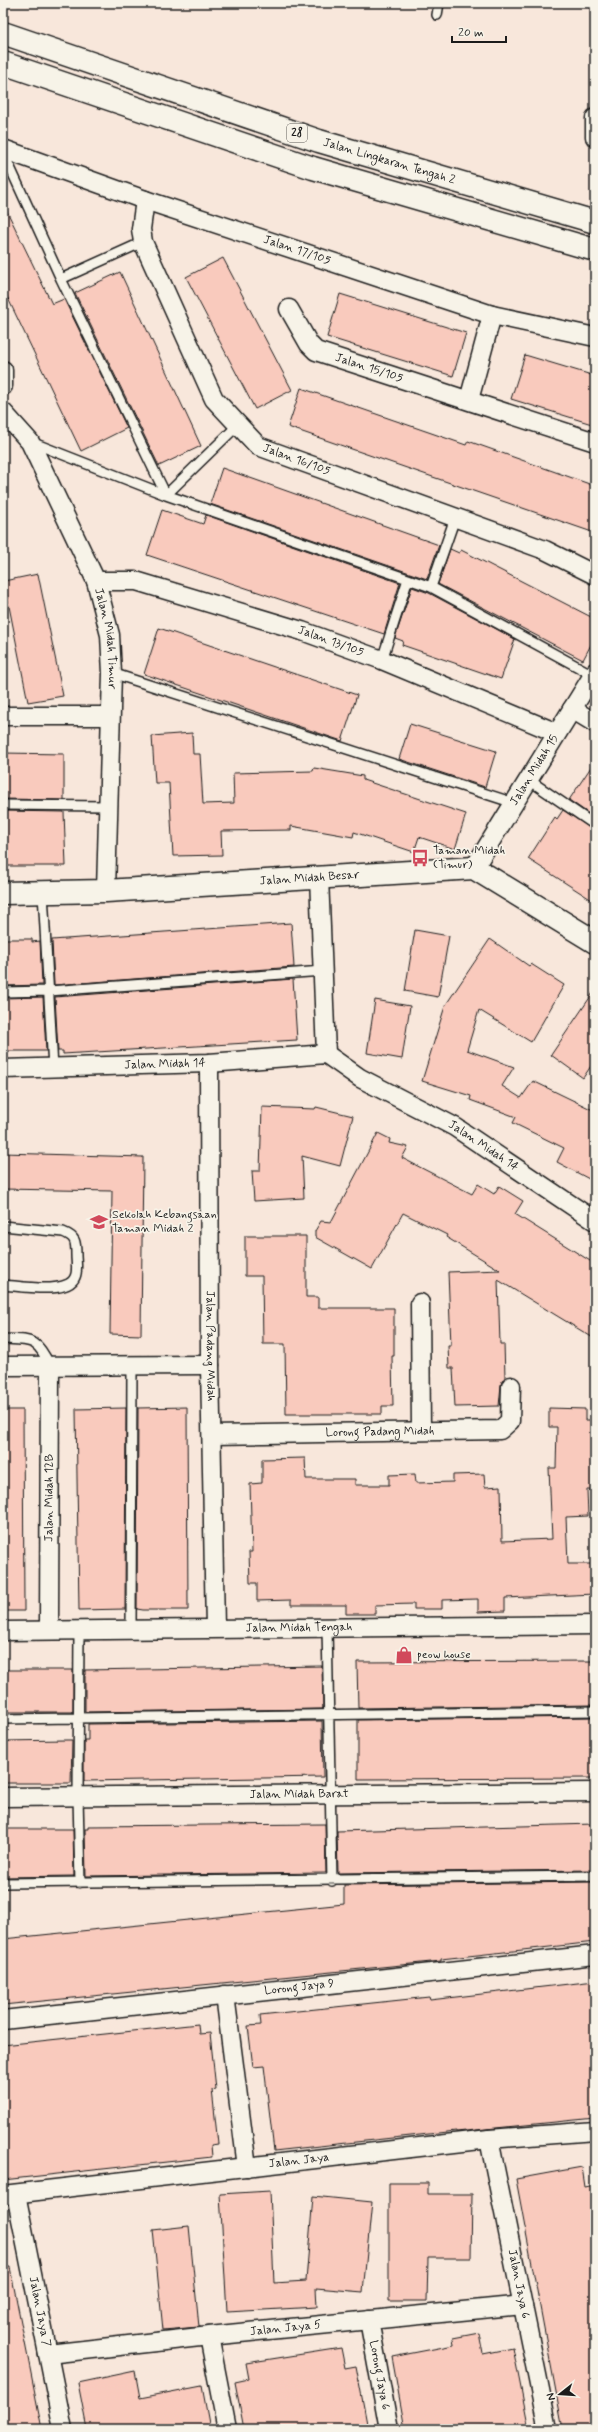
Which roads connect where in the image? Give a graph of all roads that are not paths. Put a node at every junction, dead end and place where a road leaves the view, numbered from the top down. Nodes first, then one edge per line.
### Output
1 (439, 3) edge
2 (437, 15) dead end
3 (3, 33) edge
4 (3, 63) edge
5 (595, 118) edge
6 (595, 137) edge
7 (3, 151) edge
8 (145, 200) junction
9 (595, 222) edge
10 (143, 242) junction
11 (595, 250) edge
12 (60, 279) junction
13 (289, 310) dead end
14 (492, 315) junction
15 (595, 337) edge
16 (3, 370) edge
17 (3, 386) edge
18 (469, 400) junction
19 (3, 412) edge
20 (239, 424) junction
21 (30, 442) junction
22 (595, 442) edge
23 (166, 495) junction
24 (455, 518) junction
25 (595, 575) edge
26 (408, 579) junction
27 (96, 581) junction
28 (431, 587) junction
29 (382, 660) junction
30 (112, 673) junction
31 (594, 673) edge
32 (572, 709) junction
33 (3, 716) edge
34 (110, 716) junction
35 (595, 723) edge
36 (557, 733) junction
37 (529, 780) junction
38 (514, 803) junction
39 (3, 806) edge
40 (107, 806) junction
41 (595, 826) edge
42 (474, 868) junction
43 (319, 877) junction
44 (106, 891) junction
45 (3, 893) edge
46 (44, 893) junction
47 (595, 942) edge
48 (323, 971) junction
49 (49, 991) junction
50 (3, 992) edge
51 (326, 1054) junction
52 (209, 1063) junction
53 (53, 1068) junction
54 (3, 1069) edge
55 (595, 1220) edge
56 (3, 1226) edge
57 (3, 1285) edge
58 (420, 1303) dead end
59 (3, 1339) edge
60 (132, 1365) junction
61 (210, 1365) junction
62 (3, 1366) edge
63 (50, 1366) junction
64 (511, 1386) dead end
65 (420, 1430) junction
66 (212, 1435) junction
67 (595, 1625) edge
68 (327, 1627) junction
69 (216, 1628) junction
70 (48, 1630) junction
71 (79, 1630) junction
72 (131, 1630) junction
73 (3, 1631) edge
74 (595, 1711) edge
75 (328, 1716) junction
76 (3, 1719) edge
77 (78, 1720) junction
78 (595, 1792) edge
79 (331, 1794) junction
80 (78, 1796) junction
81 (3, 1797) edge
82 (595, 1876) edge
83 (332, 1881) junction
84 (3, 1883) edge
85 (80, 1883) junction
86 (595, 1955) edge
87 (224, 1995) junction
88 (3, 2020) edge
89 (595, 2131) edge
90 (489, 2139) junction
91 (247, 2167) junction
92 (10, 2194) edge
93 (522, 2305) junction
94 (369, 2320) junction
95 (209, 2336) junction
96 (48, 2354) junction
97 (63, 2429) edge
98 (227, 2429) edge
99 (389, 2429) edge
100 (548, 2429) edge

1 - 2 lane
3 - 9 main road, Jalan Lingkaran Tengah 2 / 28
4 - 11 main road, 28
5 - 6 street
7 - 8 street, Jalan 17/105
7 - 12 lane
8 - 10 street, Jalan 16/105
8 - 14 street, Jalan 17/105
10 - 12 lane
10 - 20 street, Jalan 16/105
12 - 23 lane
13 - 18 street, Jalan 15/105
14 - 15 street, Jalan 17/105
14 - 18 street
16 - 17 street
18 - 22 street, Jalan 15/105
19 - 21 street, Jalan Midah Timur
20 - 23 lane
20 - 24 street, Jalan 16/105
21 - 23 lane
21 - 27 street, Jalan Midah Timur
23 - 26 lane
24 - 25 street, Jalan 16/105
24 - 28 lane
26 - 28 lane
26 - 29 lane
27 - 29 street, Jalan 13/105
27 - 30 street, Jalan Midah Timur
28 - 31 lane
29 - 36 street, Jalan 13/105
30 - 34 street, Jalan Midah Timur
30 - 38 lane
31 - 32 street, Jalan Midah 15
32 - 35 street
32 - 36 street, Jalan Midah 15
33 - 34 street
34 - 40 street, Jalan Midah Timur
36 - 37 street, Jalan Midah 15
37 - 38 street, Jalan Midah 15
37 - 41 lane
38 - 42 street, Jalan Midah 15
39 - 40 lane
40 - 44 street, Jalan Midah Timur
42 - 43 main road, Jalan Midah Besar
42 - 47 main road
43 - 44 main road, Jalan Midah Besar
43 - 48 street
44 - 46 main road, Jalan Midah Besar
45 - 46 main road, Jalan Midah Besar
46 - 49 lane
48 - 49 lane
48 - 51 street
49 - 50 lane
49 - 53 lane
51 - 52 street, Jalan Midah 14
51 - 55 street, Jalan Midah 14
52 - 53 street, Jalan Midah 14
52 - 61 street, Jalan Padang Midah
53 - 54 street, Jalan Midah 14
56 - 57 lane
58 - 65 street
59 - 63 lane
60 - 61 street
60 - 63 street
60 - 72 lane
61 - 66 street, Jalan Padang Midah
62 - 63 street
63 - 70 street, Jalan Midah 12B
64 - 65 street, Lorong Padang Midah
65 - 66 street, Lorong Padang Midah
66 - 69 street, Jalan Padang Midah
67 - 68 street, Jalan Midah Tengah
68 - 69 street, Jalan Midah Tengah
68 - 75 lane
69 - 72 street, Jalan Midah Tengah
70 - 71 street, Jalan Midah Tengah
70 - 73 street, Jalan Midah Tengah
71 - 72 street, Jalan Midah Tengah
71 - 77 lane
74 - 75 lane
75 - 77 lane
75 - 79 lane
76 - 77 lane
77 - 80 lane
78 - 79 street, Jalan Midah Barat
79 - 80 street, Jalan Midah Barat
79 - 83 lane
80 - 81 street, Jalan Midah Barat
80 - 85 lane
82 - 83 lane
83 - 85 lane
84 - 85 lane
86 - 87 street, Lorong Jaya 9
87 - 88 street, Lorong Jaya 9
87 - 91 street
89 - 90 street, Jalan Jaya
90 - 91 street, Jalan Jaya
90 - 93 street, Jalan Jaya 6
91 - 92 street, Jalan Jaya
92 - 96 street, Jalan Jaya 7
93 - 94 street, Jalan Jaya 5
93 - 100 street, Jalan Jaya 6
94 - 95 street, Jalan Jaya 5
94 - 99 street, Lorong Jaya 6
95 - 96 street, Jalan Jaya 5
95 - 98 street
96 - 97 street, Jalan Jaya 7

